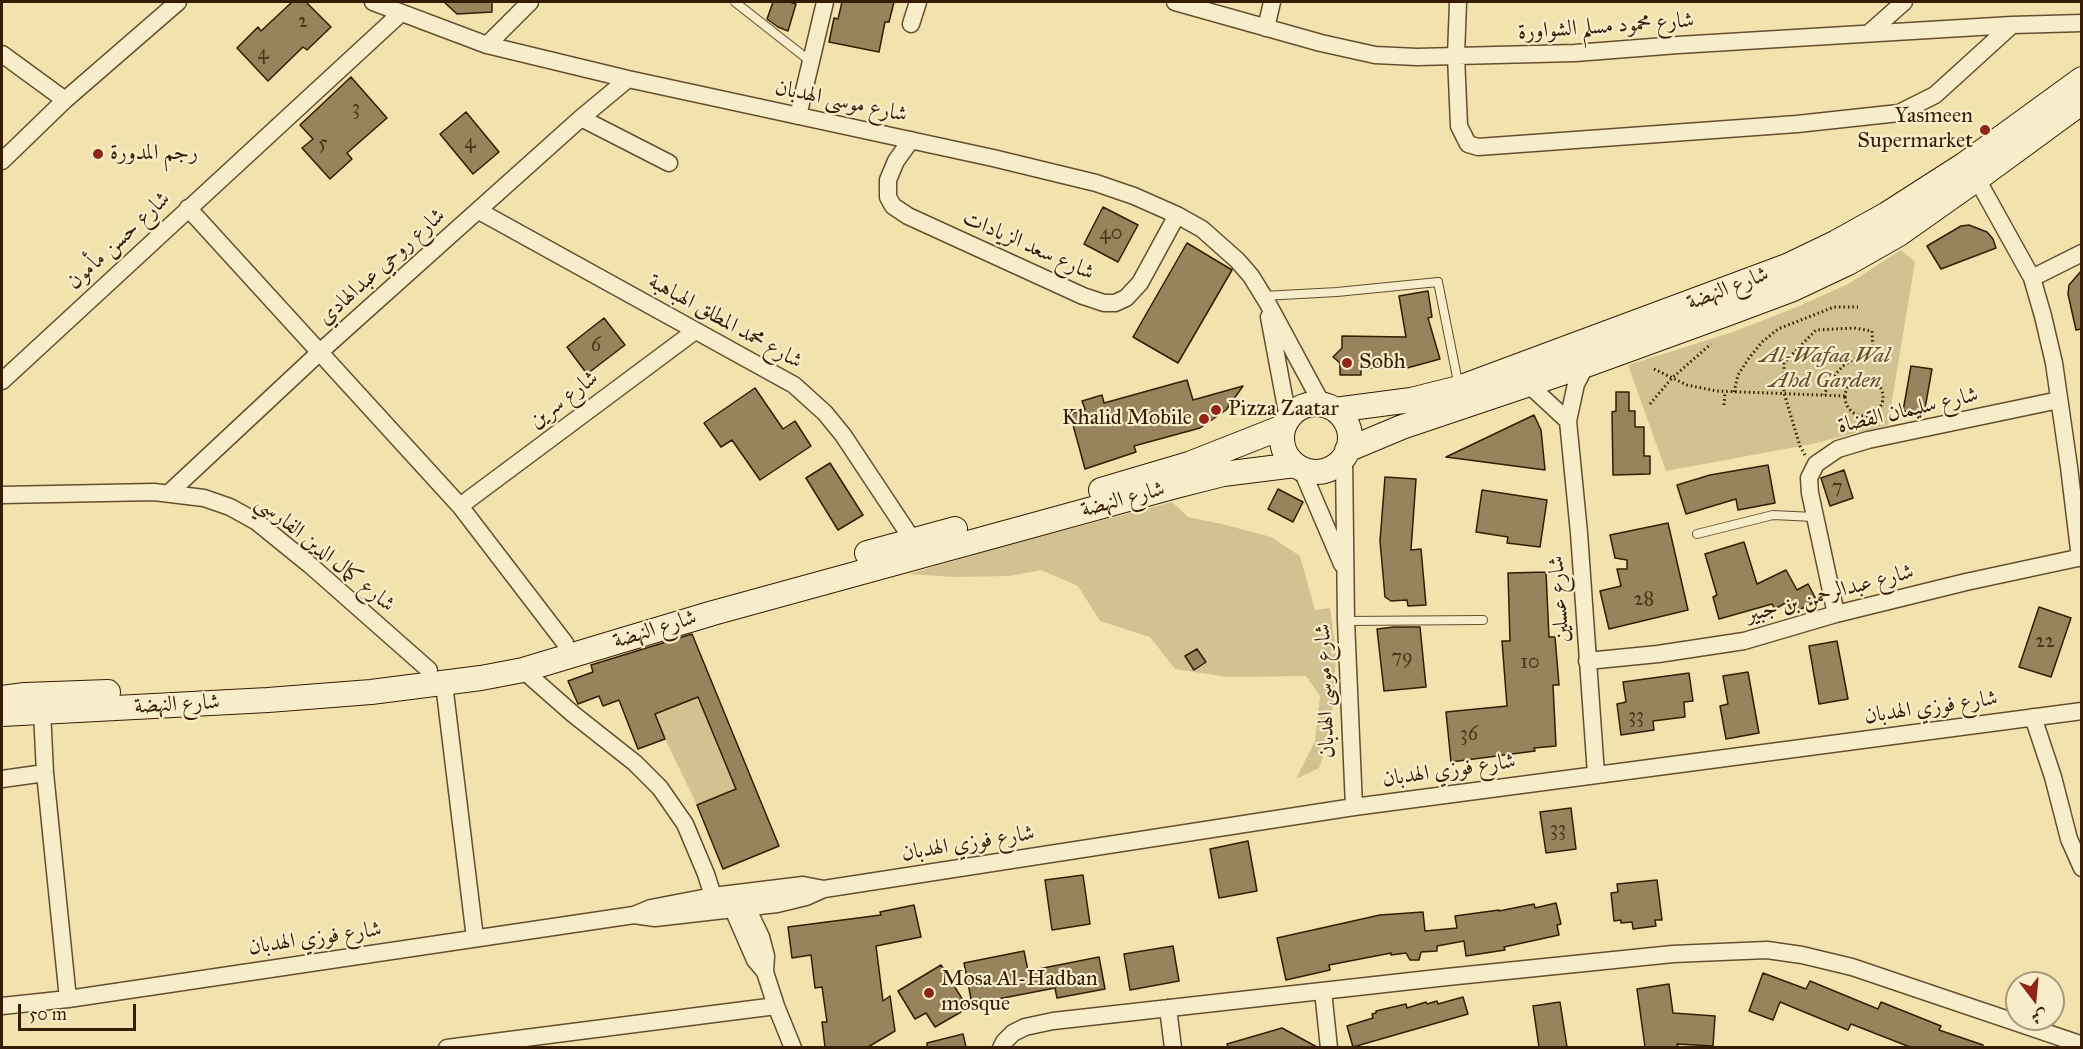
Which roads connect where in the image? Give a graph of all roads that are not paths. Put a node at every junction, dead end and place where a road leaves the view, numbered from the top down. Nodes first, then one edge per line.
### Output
1 (178, 2) edge
2 (373, 2) edge
3 (530, 2) edge
4 (735, 2) edge
5 (825, 2) edge
6 (918, 2) edge
7 (1175, 2) edge
8 (1272, 2) edge
9 (1458, 2) edge
10 (1904, 2) edge
11 (401, 13) junction
12 (911, 24) dead end
13 (2082, 24) edge
14 (2012, 25) junction
15 (1266, 28) junction
16 (1869, 33) junction
17 (487, 45) junction
18 (2, 54) edge
19 (1455, 56) junction
20 (810, 61) junction
21 (628, 79) junction
22 (2082, 79) edge
23 (65, 100) junction
24 (2082, 102) edge
25 (798, 116) junction
26 (580, 118) junction
27 (911, 140) junction
28 (2, 161) edge
29 (669, 163) dead end
30 (1977, 179) junction
31 (188, 208) junction
32 (479, 211) junction
33 (1177, 215) junction
34 (2082, 253) edge
35 (2032, 278) junction
36 (1265, 299) junction
37 (695, 331) junction
38 (321, 351) junction
39 (1586, 365) junction
40 (2, 381) edge
41 (1528, 384) junction
42 (1459, 388) junction
43 (2059, 400) junction
44 (1329, 407) junction
45 (1568, 421) junction
46 (1286, 422) junction
47 (1346, 453) junction
48 (1298, 467) junction
49 (5, 492) edge
50 (170, 492) junction
51 (460, 506) junction
52 (1814, 518) junction
53 (1697, 534) dead end
54 (918, 547) junction
55 (2081, 557) edge
56 (1346, 573) junction
57 (1836, 614) junction
58 (1483, 620) dead end
59 (1346, 621) junction
60 (565, 643) junction
61 (1587, 662) junction
62 (523, 670) junction
63 (436, 677) junction
64 (2, 698) edge
65 (42, 711) junction
66 (2082, 711) edge
67 (2, 714) edge
68 (2033, 717) junction
69 (45, 773) junction
70 (1596, 774) junction
71 (2, 779) edge
72 (1354, 807) junction
73 (2082, 868) edge
74 (824, 889) junction
75 (732, 899) junction
76 (777, 904) junction
77 (634, 915) junction
78 (761, 937) junction
79 (475, 938) junction
80 (765, 972) junction
81 (1323, 991) junction
82 (68, 999) junction
83 (2, 1006) edge
84 (776, 1006) junction
85 (1168, 1008) junction
86 (2078, 1041) edge
87 (447, 1047) edge
88 (792, 1047) edge
89 (1001, 1047) edge
90 (1173, 1047) edge
91 (1329, 1047) edge

1 - 23 street
2 - 11 street, شارع موسى الهدبان
3 - 17 street
4 - 20 lane
5 - 20 street
6 - 12 street
7 - 15 street, شارع محمود مسلم الشواورة
8 - 15 street
9 - 19 street
10 - 16 street
11 - 17 street, شارع موسى الهدبان
11 - 31 street, شارع حسن مأمون
13 - 14 street, شارع محمود مسلم الشواورة
14 - 16 street, شارع محمود مسلم الشواورة
14 - 19 street
15 - 19 street, شارع محمود مسلم الشواورة
16 - 19 street, شارع محمود مسلم الشواورة
17 - 21 street, شارع موسى الهدبان
18 - 23 street
20 - 25 street
21 - 25 street, شارع موسى الهدبان
21 - 26 street, شارع روحي عبدالهادي
22 - 42 street, شارع النهضة
23 - 28 street
24 - 30 street, شارع النهضة
25 - 27 street, شارع موسى الهدبان
26 - 29 street
26 - 32 street, شارع روحي عبدالهادي
27 - 33 street, شارع موسى الهدبان
27 - 33 street, شارع سعد الزيادات
30 - 35 street
30 - 39 street, شارع النهضة
31 - 38 street
31 - 40 street, شارع حسن مأمون
32 - 37 street, شارع محمد المطلق الهباهبة
32 - 38 street, شارع روحي عبدالهادي
33 - 36 street, شارع موسى الهدبان
34 - 35 street
35 - 43 street
36 - 42 lane
36 - 44 street, شارع موسى الهدبان
36 - 46 street, شارع موسى الهدبان
37 - 51 street, شارع سرين
37 - 54 street, شارع محمد المطلق الهباهبة
38 - 50 street, شارع روحي عبدالهادي
38 - 51 street
39 - 41 street, شارع النهضة
39 - 45 street, شارع عسلين
41 - 45 street
41 - 47 street, شارع النهضة
42 - 44 street, شارع النهضة
43 - 52 street, شارع سليمان القضاة
43 - 55 street
44 - 46 street
44 - 47 street
45 - 61 street, شارع عسلين
46 - 48 street
46 - 54 street, شارع النهضة
47 - 48 street
47 - 56 street, شارع موسى الهدبان
48 - 54 street, شارع النهضة
48 - 56 street, شارع موسى الهدبان
49 - 50 street, شارع كمال الدين الفارسي
50 - 63 street, شارع كمال الدين الفارسي
51 - 60 street
52 - 53 lane
52 - 57 street
54 - 60 street, شارع النهضة
54 - 62 street, شارع النهضة
55 - 57 street, شارع عبدالرحمن بن جبير
56 - 59 street, شارع موسى الهدبان
57 - 61 street, شارع عبدالرحمن بن جبير
58 - 59 lane
59 - 72 street, شارع موسى الهدبان
60 - 63 street, شارع النهضة
61 - 70 street, شارع عسلين
62 - 63 street, شارع النهضة
62 - 75 street
63 - 64 street, شارع النهضة
63 - 65 street, شارع النهضة
63 - 79 street
65 - 67 street, شارع النهضة
65 - 69 street
66 - 68 street, شارع فوزي الهدبان
68 - 70 street, شارع فوزي الهدبان
68 - 73 street
69 - 71 street
69 - 82 street
70 - 72 street, شارع فوزي الهدبان
72 - 74 street, شارع فوزي الهدبان
74 - 75 street, شارع فوزي الهدبان
74 - 76 street, شارع فوزي الهدبان
75 - 76 street, شارع فوزي الهدبان
75 - 77 street, شارع فوزي الهدبان
75 - 77 street, شارع فوزي الهدبان
75 - 78 street
75 - 80 street
76 - 78 street
77 - 79 street, شارع فوزي الهدبان
78 - 80 street
79 - 82 street, شارع فوزي الهدبان
80 - 84 street
81 - 85 street
81 - 86 street
81 - 91 street
82 - 83 street, شارع فوزي الهدبان
84 - 87 street
84 - 88 street
85 - 89 street
85 - 90 street

